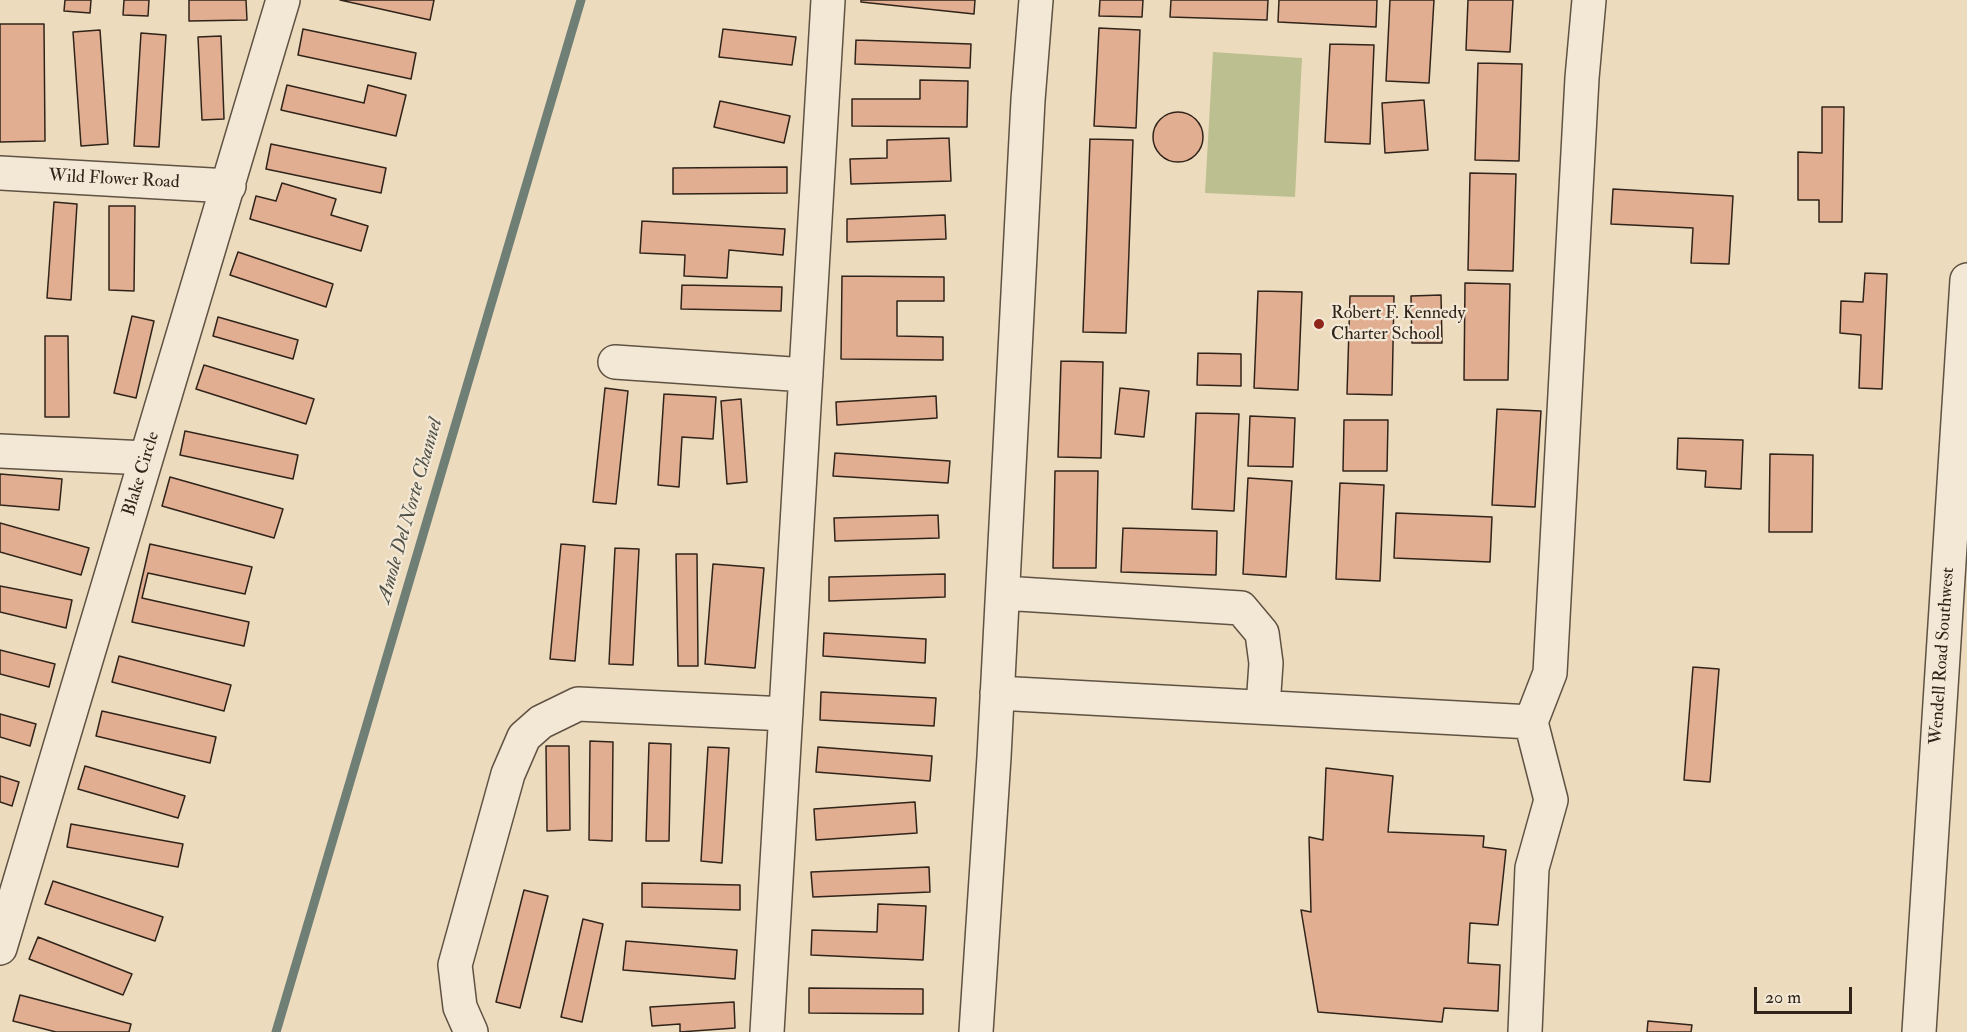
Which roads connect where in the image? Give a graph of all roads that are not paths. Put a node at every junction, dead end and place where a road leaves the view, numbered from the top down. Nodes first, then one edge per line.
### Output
1 (283, 0) edge
2 (828, 0) edge
3 (1036, 0) edge
4 (1589, 0) edge
5 (0, 173) edge
6 (229, 186) junction
7 (1967, 280) edge
8 (615, 362) dead end
9 (806, 375) junction
10 (0, 451) edge
11 (146, 458) junction
12 (1003, 593) junction
13 (998, 693) junction
14 (1263, 707) junction
15 (786, 714) junction
16 (1531, 722) junction
17 (0, 948) edge
18 (471, 1032) edge
19 (767, 1032) edge
20 (976, 1032) edge
21 (1525, 1032) edge
22 (1919, 1032) edge

1 - 6 street, Blake Circle
2 - 9 street
3 - 12 street
4 - 16 street
5 - 6 street, Wild Flower Road
6 - 11 street, Blake Circle
7 - 22 street, Wendell Road Southwest
8 - 9 street
9 - 15 street
10 - 11 street
11 - 17 street, Blake Circle
12 - 13 street
12 - 14 street
13 - 14 street
13 - 20 street
14 - 16 street
15 - 18 street
15 - 19 street
16 - 21 street

